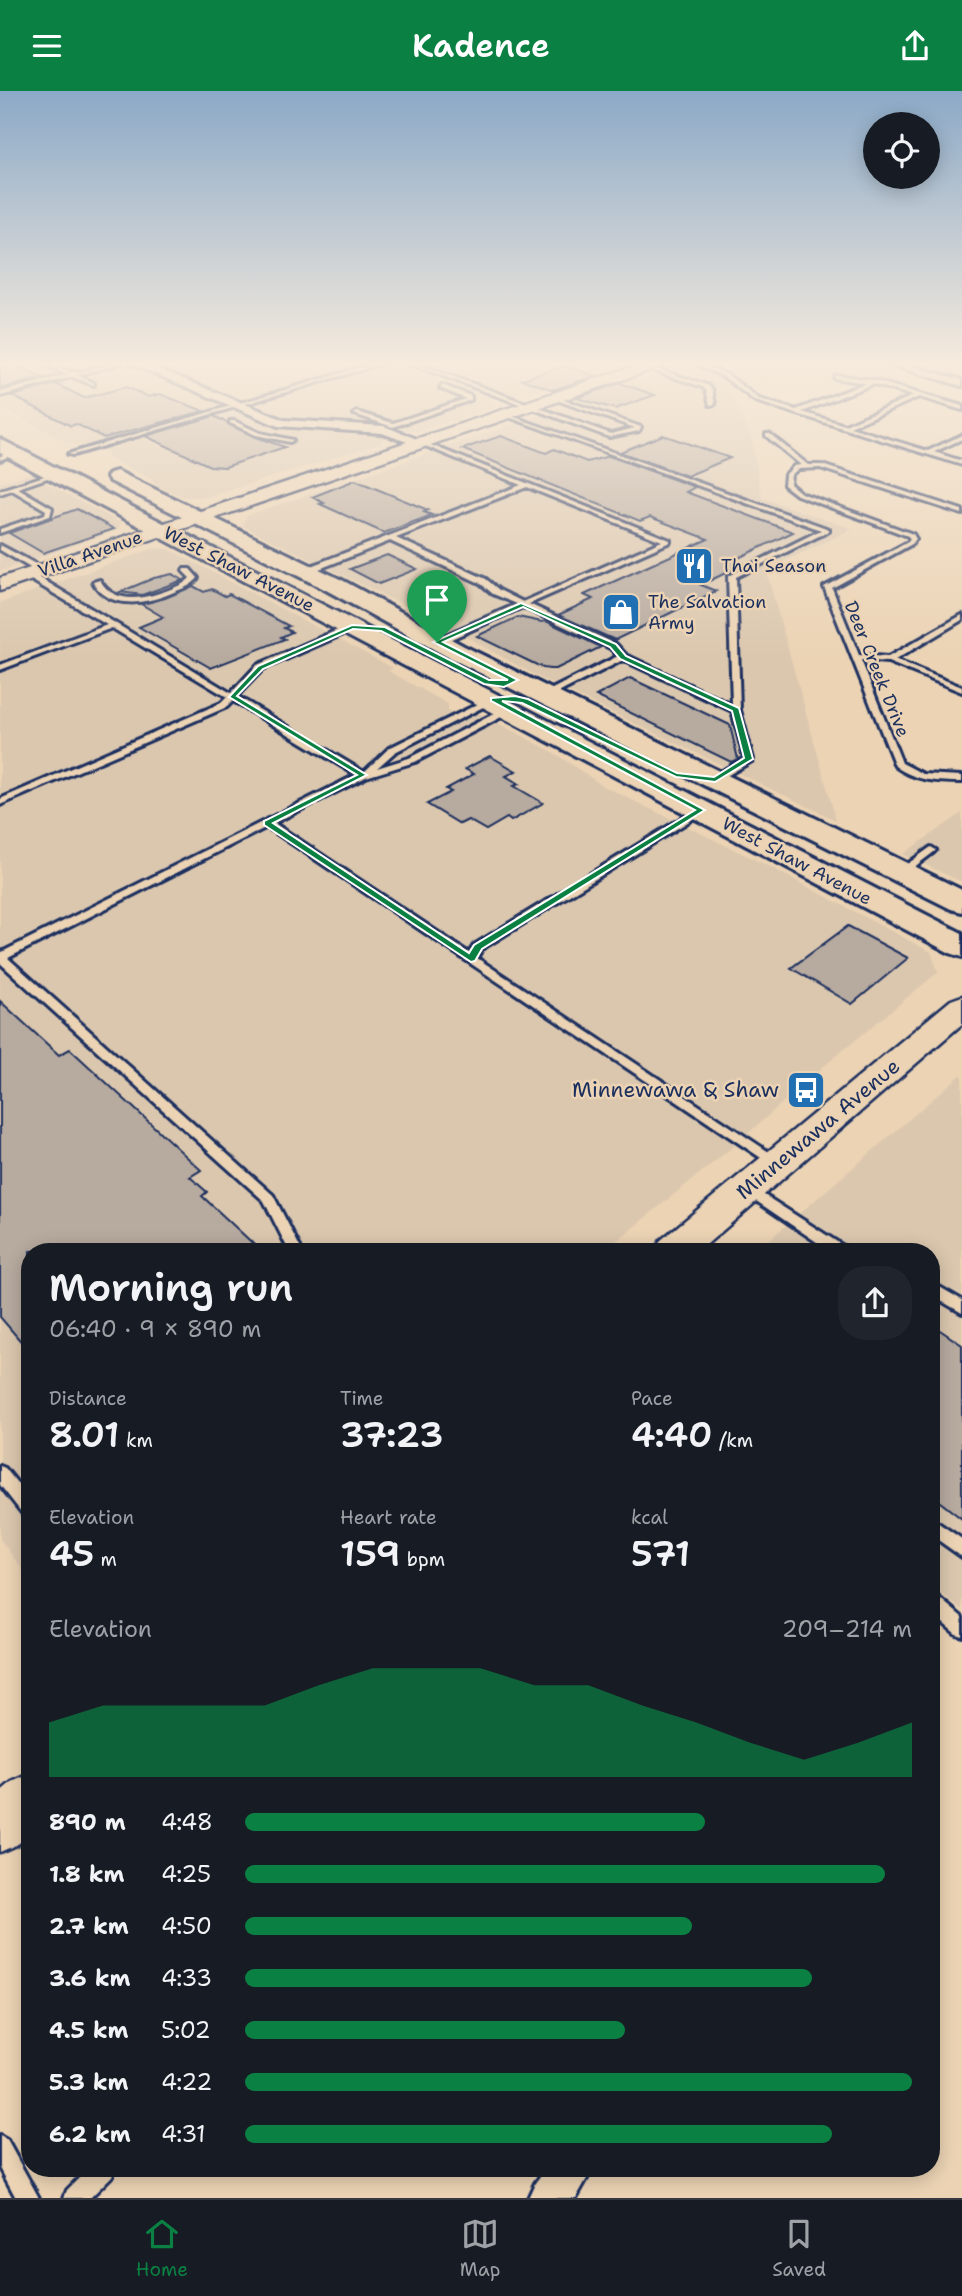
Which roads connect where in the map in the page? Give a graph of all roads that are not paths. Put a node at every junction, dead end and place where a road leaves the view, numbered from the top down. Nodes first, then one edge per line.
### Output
1 (36, 461) edge
2 (84, 461) edge
3 (367, 461) edge
4 (467, 461) edge
5 (636, 461) edge
6 (800, 461) edge
7 (805, 465) junction
8 (56, 474) junction
9 (527, 485) junction
10 (13, 488) junction
11 (0, 492) edge
12 (962, 512) edge
13 (199, 518) junction
14 (162, 530) junction
15 (0, 531) edge
16 (390, 538) junction
17 (0, 547) edge
18 (187, 571) dead end
19 (306, 571) junction
20 (35, 573) junction
21 (97, 582) dead end
22 (0, 585) edge
23 (523, 604) junction
24 (962, 617) edge
25 (113, 625) junction
26 (352, 627) junction
27 (437, 642) junction
28 (623, 657) junction
29 (857, 657) junction
30 (889, 660) junction
31 (0, 668) edge
32 (514, 680) junction
33 (962, 690) edge
34 (545, 696) junction
35 (232, 697) junction
36 (502, 704) junction
37 (736, 710) junction
38 (363, 775) junction
39 (715, 779) junction
40 (962, 779) edge
41 (0, 802) edge
42 (701, 810) junction
43 (267, 823) junction
44 (931, 850) dead end
45 (902, 872) junction
46 (962, 902) edge
47 (962, 946) edge
48 (0, 957) edge
49 (471, 959) junction
50 (962, 1007) edge
51 (777, 1163) junction
52 (747, 1189) junction
53 (291, 1243) edge
54 (683, 1243) edge
55 (828, 1243) edge
56 (940, 1294) edge
57 (962, 1307) edge
58 (0, 1473) edge
59 (21, 1500) edge
60 (940, 1532) edge
61 (962, 1549) edge
62 (940, 1610) edge
63 (962, 1628) edge
64 (21, 1808) edge
65 (0, 1826) edge
66 (0, 2147) edge
67 (95, 2177) edge
68 (565, 2177) edge
69 (28, 2198) edge
70 (75, 2198) edge
71 (550, 2198) edge

1 - 8 main road, West Shaw Avenue
2 - 13 main road, West Shaw Avenue
3 - 13 main road, Villa Avenue
4 - 9 lane
5 - 37 lane
6 - 7 lane
7 - 12 lane
7 - 29 lane, Deer Creek Drive
8 - 10 lane
8 - 14 main road, West Shaw Avenue
9 - 16 lane
9 - 23 lane
10 - 11 lane
10 - 15 lane
13 - 14 main road, Villa Avenue
13 - 19 main road, West Shaw Avenue
14 - 20 main road, Villa Avenue
14 - 26 main road, West Shaw Avenue
16 - 19 lane
16 - 23 lane
17 - 20 lane
18 - 21 lane
19 - 27 main road, West Shaw Avenue
20 - 22 main road, Villa Avenue
20 - 25 lane
23 - 27 lane
23 - 28 lane
24 - 30 lane
25 - 31 lane
25 - 35 lane
26 - 32 main road
26 - 35 lane
26 - 36 main road, West Shaw Avenue
27 - 32 main road, West Shaw Avenue
28 - 34 lane
28 - 37 lane
29 - 30 lane
29 - 40 lane, Deer Creek Drive
30 - 33 lane
32 - 34 main road, West Shaw Avenue
34 - 39 main road, West Shaw Avenue
35 - 38 lane
35 - 41 lane
36 - 38 lane
36 - 38 lane
36 - 39 main road
36 - 42 main road, West Shaw Avenue
37 - 39 lane
38 - 43 lane
39 - 45 main road, West Shaw Avenue
42 - 47 main road, West Shaw Avenue
42 - 49 lane
43 - 48 lane
43 - 49 lane
44 - 45 lane
45 - 46 main road, West Shaw Avenue
48 - 53 lane
49 - 51 lane
50 - 51 main road, Minnewawa Avenue
51 - 52 main road, Minnewawa Avenue
52 - 54 main road, Minnewawa Avenue
52 - 55 lane
56 - 57 lane
58 - 59 lane
60 - 61 lane
62 - 63 lane
64 - 65 main road
66 - 69 lane
67 - 70 lane
68 - 71 street

